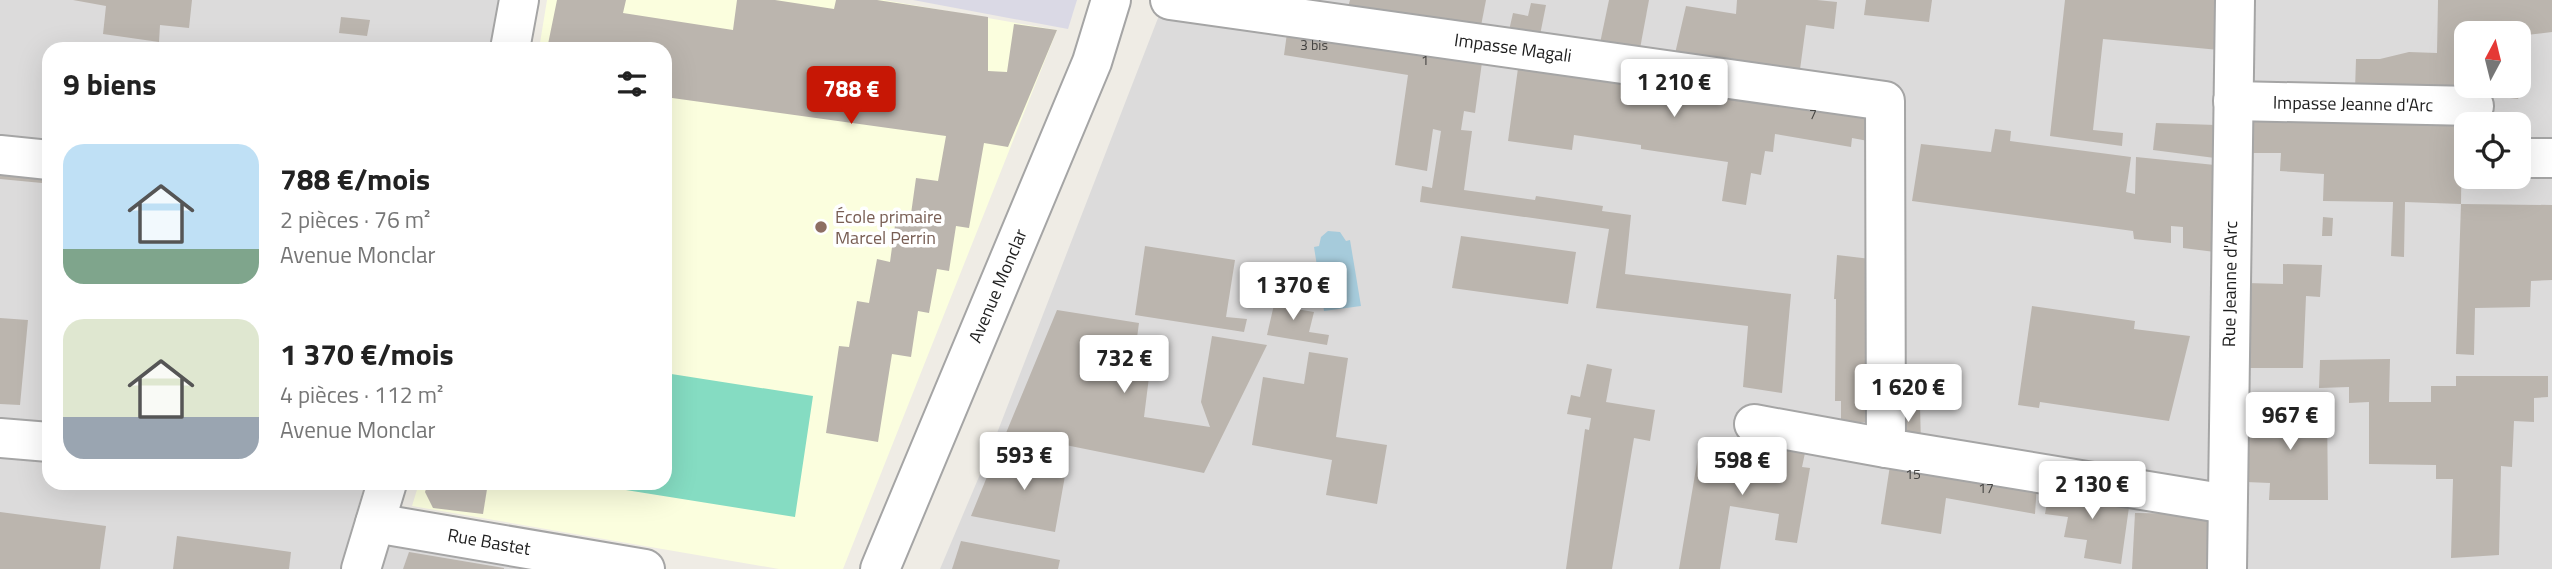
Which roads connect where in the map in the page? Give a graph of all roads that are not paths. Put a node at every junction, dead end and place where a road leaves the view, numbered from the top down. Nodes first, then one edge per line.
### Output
1 (519, 0) edge
2 (1111, 0) edge
3 (1170, 0) edge
4 (2235, 0) edge
5 (511, 42) edge
6 (2233, 101) junction
7 (2474, 106) dead end
8 (0, 155) edge
9 (42, 159) edge
10 (1754, 424) dead end
11 (0, 438) edge
12 (42, 441) edge
13 (1886, 448) junction
14 (385, 490) edge
15 (2227, 504) junction
16 (375, 523) junction
17 (361, 569) edge
18 (645, 569) edge
19 (880, 569) edge
20 (2227, 569) edge

1 - 5 street
2 - 19 street, Avenue Monclar
3 - 13 street, Impasse Magali
4 - 6 street, Rue Jeanne d'Arc
6 - 7 street, Impasse Jeanne d'Arc
6 - 15 street, Rue Jeanne d'Arc
8 - 9 street
10 - 13 street
11 - 12 street
13 - 15 street
14 - 16 street
15 - 20 street, Rue Jeanne d'Arc
16 - 17 street
16 - 18 street, Rue Bastet

